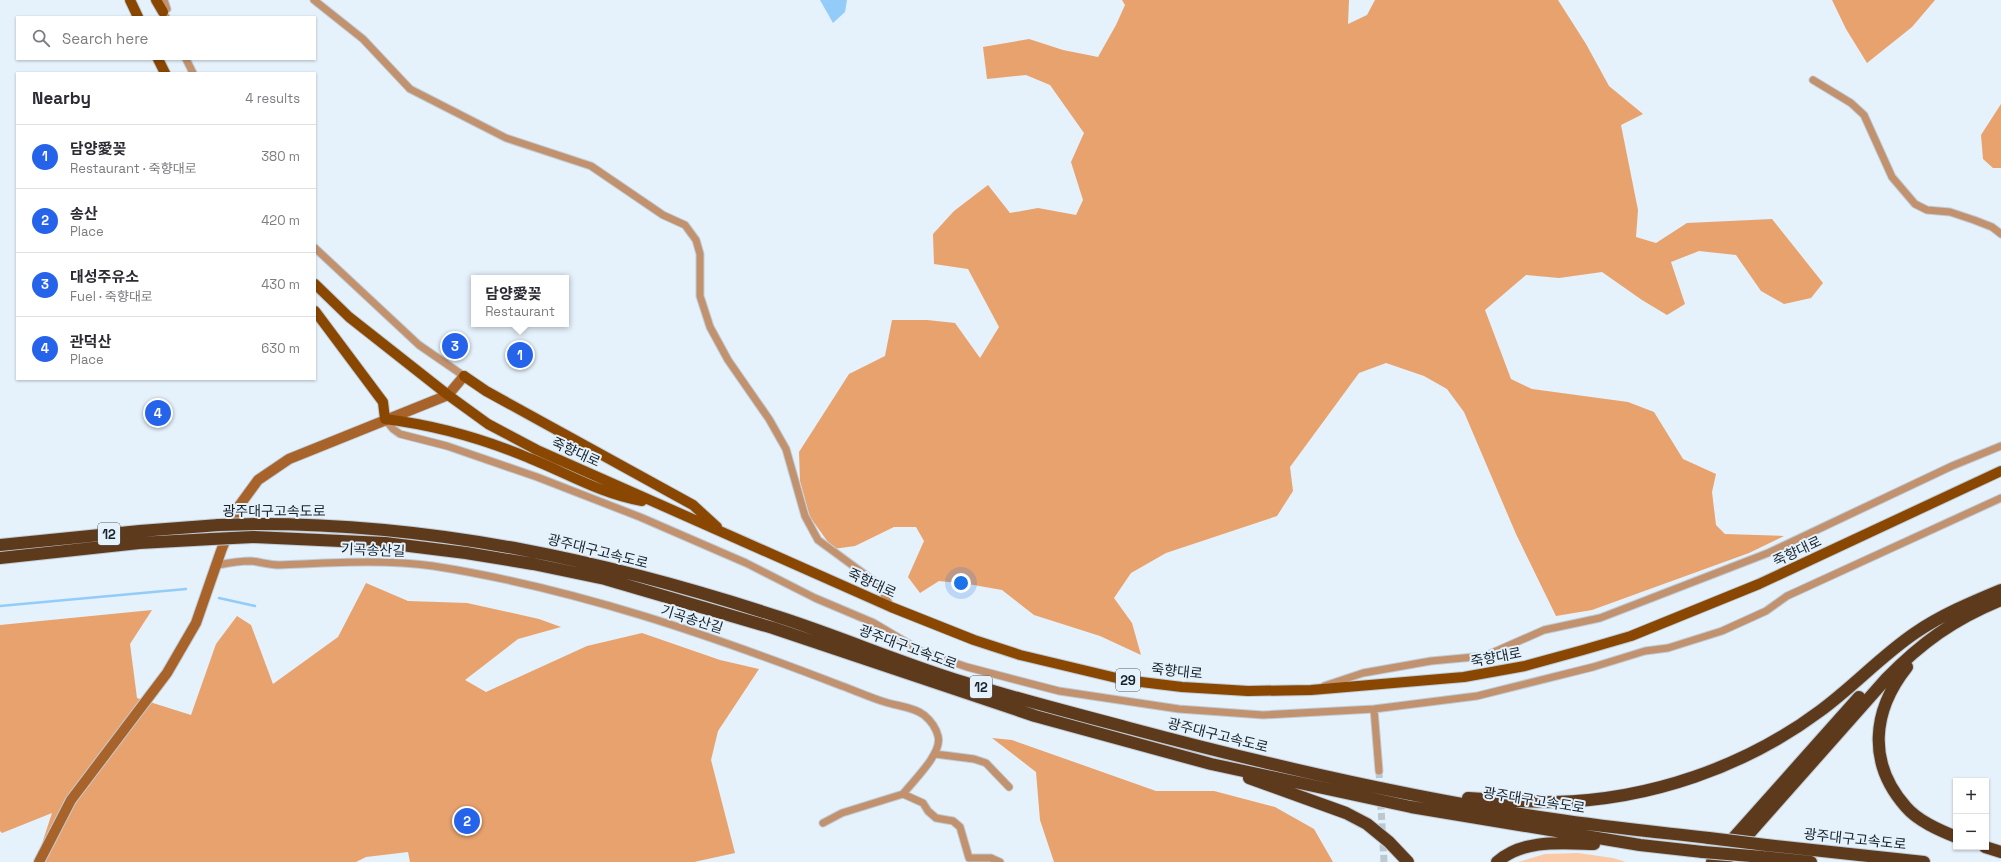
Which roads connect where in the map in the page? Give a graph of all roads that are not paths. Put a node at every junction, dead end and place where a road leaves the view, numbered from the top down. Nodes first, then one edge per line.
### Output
1 (130, 0) edge
2 (156, 0) edge
3 (164, 0) edge
4 (314, 0) edge
5 (164, 15) edge
6 (138, 16) edge
7 (158, 60) edge
8 (186, 60) edge
9 (164, 72) edge
10 (192, 72) edge
11 (1813, 80) dead end
12 (2001, 234) edge
13 (316, 249) edge
14 (316, 285) edge
15 (316, 312) edge
16 (464, 376) junction
17 (448, 395) junction
18 (385, 419) junction
19 (2001, 446) edge
20 (2001, 471) edge
21 (2001, 498) edge
22 (655, 503) junction
23 (722, 532) junction
24 (0, 545) edge
25 (0, 558) edge
26 (218, 564) junction
27 (2001, 590) edge
28 (2001, 600) edge
29 (891, 607) junction
30 (1940, 625) junction
31 (1311, 690) junction
32 (1374, 709) junction
33 (935, 754) junction
34 (1211, 764) junction
35 (1379, 771) tunnel mouth
36 (1009, 787) dead end
37 (903, 794) junction
38 (1415, 796) junction
39 (823, 823) dead end
40 (1953, 836) edge
41 (1640, 845) junction
42 (1989, 848) edge
43 (2001, 852) edge
44 (39, 862) edge
45 (1000, 862) edge
46 (1408, 862) edge
47 (1497, 862) edge
48 (1712, 862) edge
49 (1724, 862) edge
50 (1811, 862) edge
51 (1924, 862) edge

1 - 6 main road
2 - 5 main road
3 - 5 street
4 - 29 street
7 - 9 main road
8 - 10 street
11 - 12 street
13 - 16 street
14 - 17 main road, 죽향대로 / 29
15 - 18 main road
16 - 17 street
16 - 23 main road
17 - 18 street
17 - 22 main road, 죽향대로 / 29
18 - 22 main road
18 - 26 street
18 - 32 street
19 - 31 street
20 - 31 main road, 죽향대로 / 29
21 - 32 street
22 - 23 main road, 죽향대로 / 29
23 - 29 main road, 죽향대로 / 29
24 - 38 highway, 광주대구고속도로 / 12, bridge
25 - 34 highway, 광주대구고속도로 / 12, bridge
26 - 33 street, 기곡송산길
26 - 44 street
27 - 30 highway
28 - 30 highway
29 - 31 main road, 죽향대로 / 29
30 - 38 highway
30 - 40 highway
30 - 48 highway
30 - 49 highway
32 - 35 street
33 - 36 street
33 - 37 street
34 - 41 highway, 광주대구고속도로 / 12
34 - 46 highway
37 - 39 street
37 - 45 street
38 - 51 highway, 광주대구고속도로 / 12, bridge
41 - 47 highway
41 - 50 highway, 광주대구고속도로 / 12, bridge
42 - 43 highway

